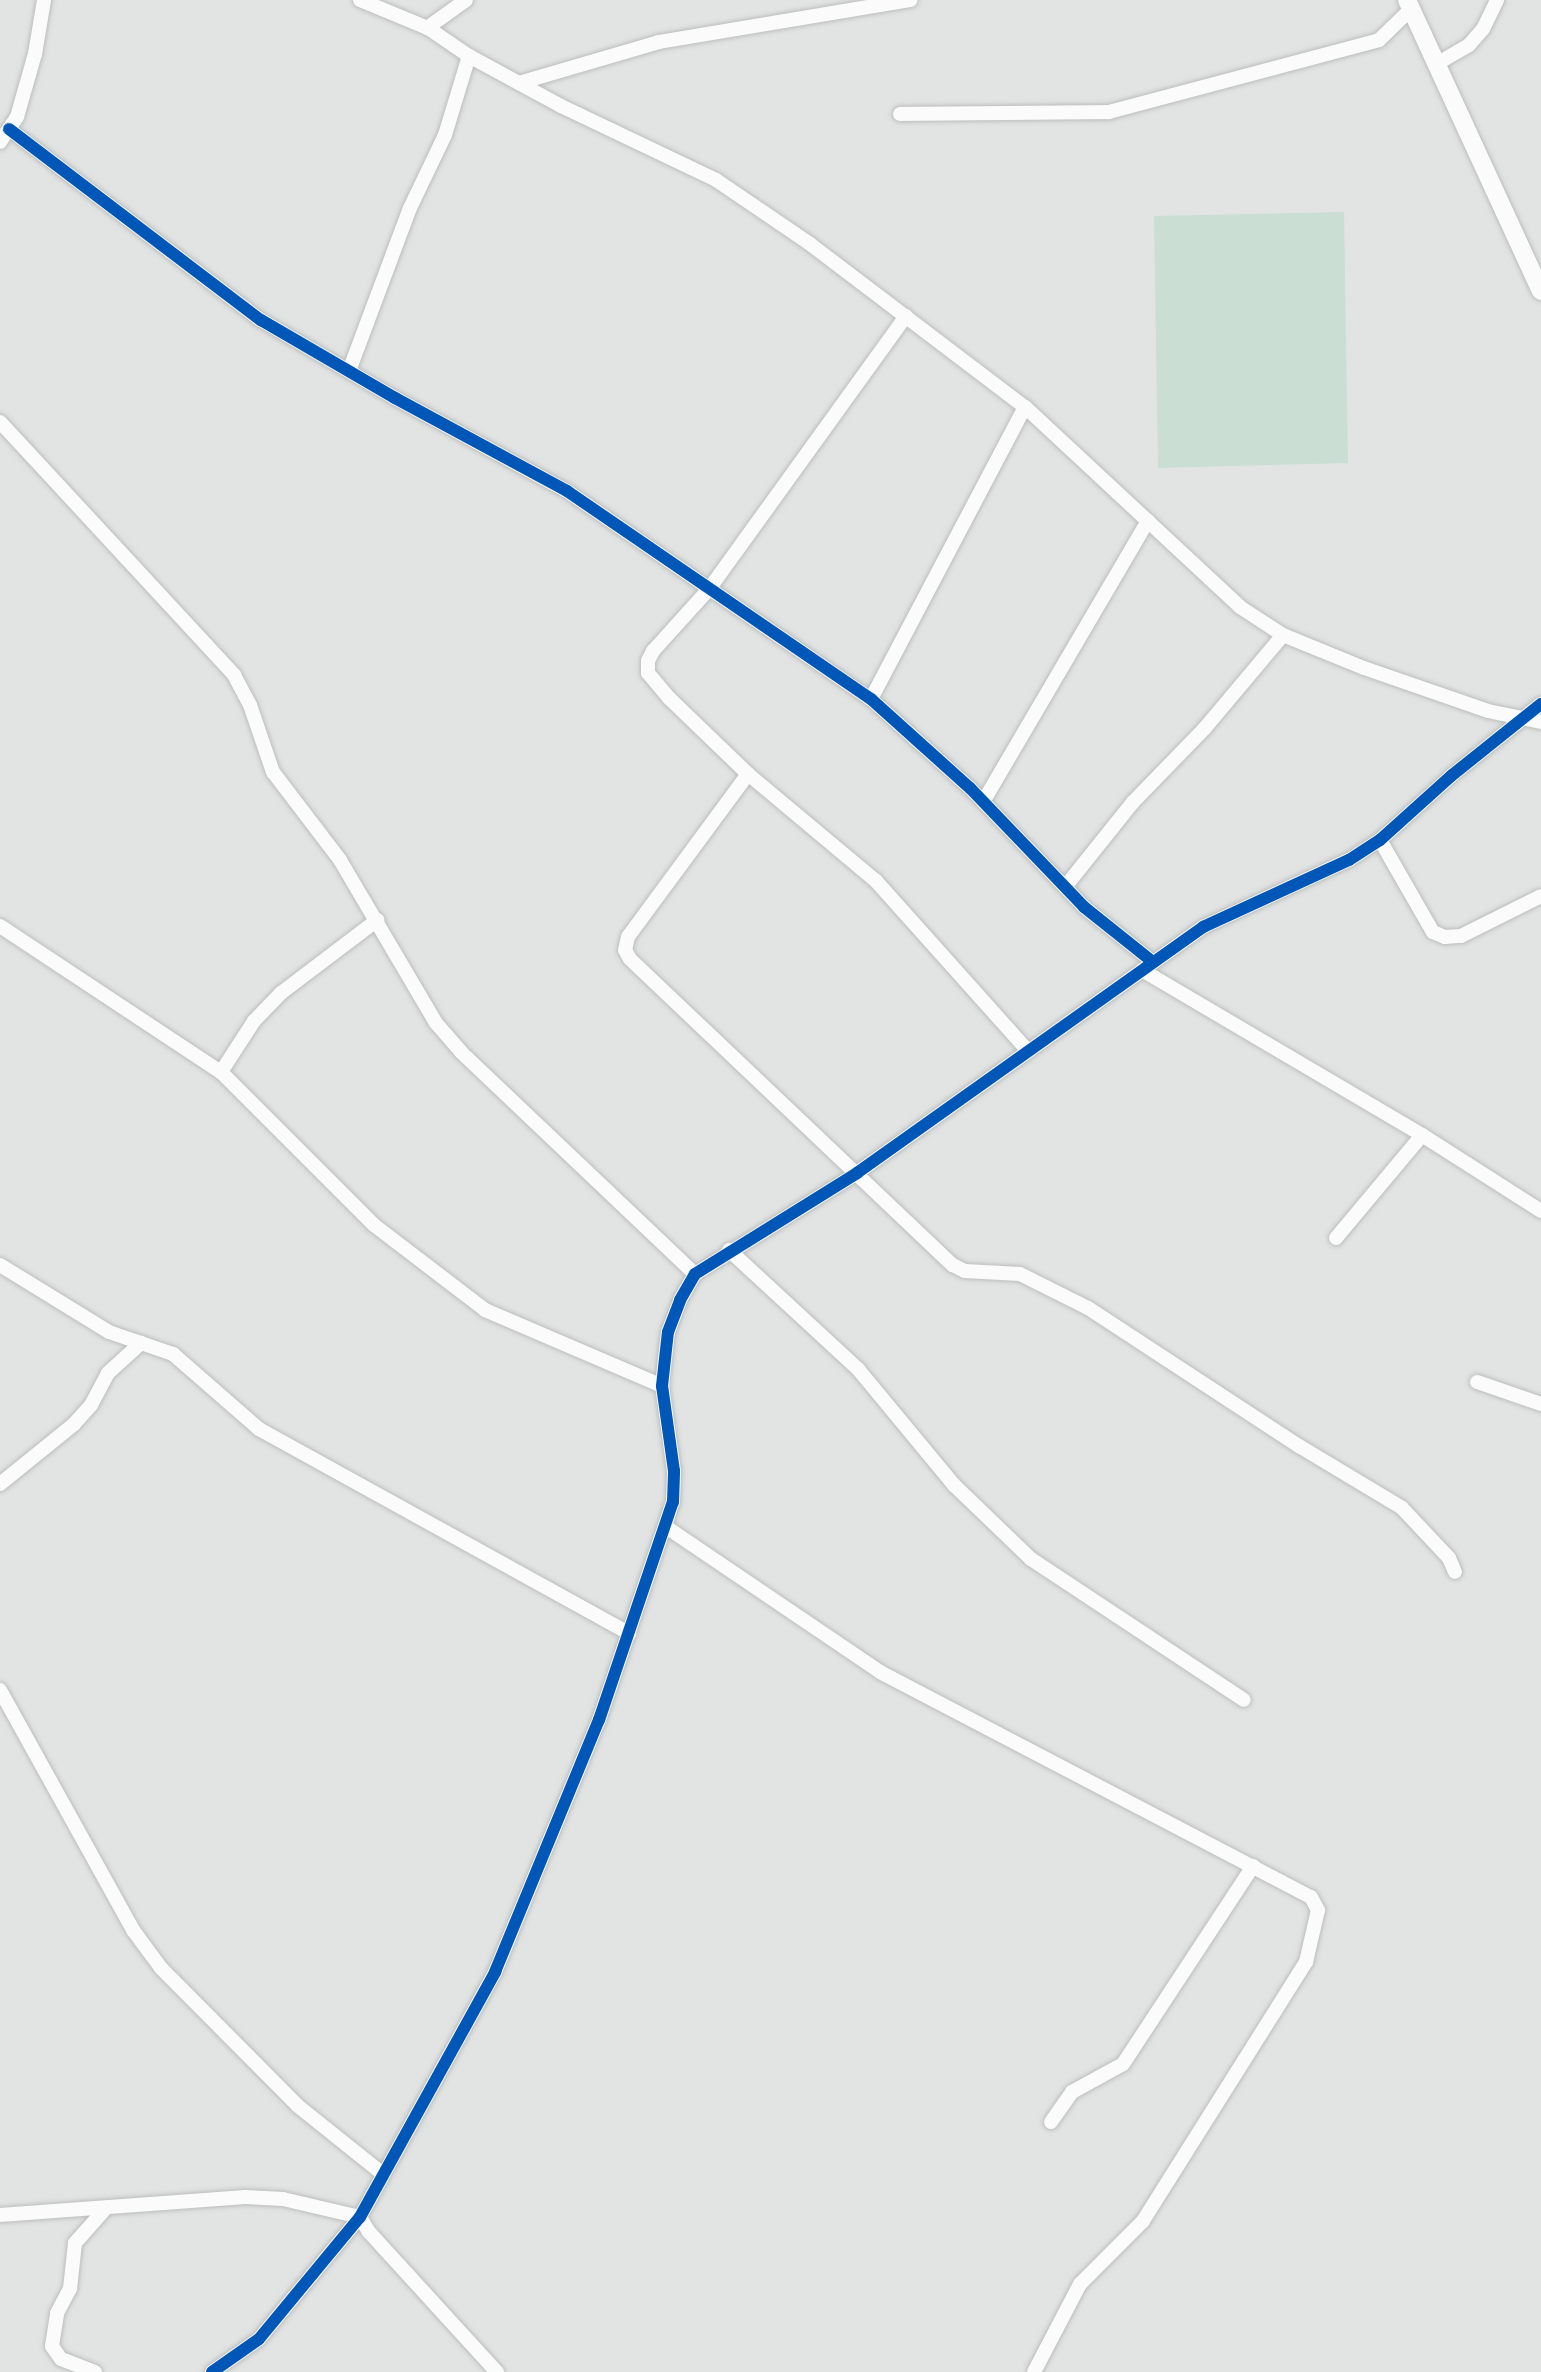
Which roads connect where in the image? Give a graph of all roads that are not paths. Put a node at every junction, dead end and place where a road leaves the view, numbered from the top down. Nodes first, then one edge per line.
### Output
1 (44, 0) edge
2 (360, 0) edge
3 (466, 0) edge
4 (911, 0) edge
5 (1497, 0) edge
6 (1409, 4) edge
7 (427, 28) junction
8 (469, 56) junction
9 (1438, 63) junction
10 (519, 83) junction
11 (900, 114) dead end
12 (4, 135) edge
13 (1541, 291) edge
14 (906, 316) junction
15 (349, 371) junction
16 (1025, 407) junction
17 (0, 422) edge
18 (1148, 521) junction
19 (709, 589) junction
20 (1283, 635) junction
21 (871, 699) junction
22 (1541, 704) edge
23 (1524, 718) junction
24 (1541, 722) edge
25 (748, 774) junction
26 (983, 802) junction
27 (1380, 840) junction
28 (1065, 887) junction
29 (1541, 896) edge
30 (377, 920) junction
31 (0, 926) edge
32 (1148, 966) junction
33 (1028, 1051) junction
34 (221, 1072) junction
35 (1422, 1135) junction
36 (857, 1173) junction
37 (1541, 1211) edge
38 (1336, 1238) dead end
39 (729, 1250) junction
40 (0, 1265) edge
41 (695, 1274) junction
42 (141, 1343) junction
43 (1477, 1382) dead end
44 (662, 1386) junction
45 (1541, 1404) edge
46 (0, 1484) edge
47 (666, 1527) junction
48 (1455, 1572) dead end
49 (629, 1633) junction
50 (0, 1690) edge
51 (1244, 1700) dead end
52 (1253, 1866) junction
53 (1051, 2122) dead end
54 (383, 2174) junction
55 (106, 2208) junction
56 (0, 2215) edge
57 (360, 2217) junction
58 (95, 2372) edge
59 (212, 2372) edge
60 (497, 2372) edge
61 (1034, 2372) edge

1 - 12 street
2 - 7 street
3 - 7 street
4 - 10 street
5 - 9 street
6 - 9 street
6 - 11 street
7 - 8 street
8 - 10 street
8 - 15 street
9 - 13 street
10 - 14 street
12 - 15 street
14 - 16 street
14 - 19 street
15 - 19 street
16 - 18 street
16 - 21 street
17 - 30 street
18 - 20 street
18 - 26 street
19 - 21 street
19 - 25 street
20 - 23 street
20 - 28 street
21 - 26 street
22 - 23 street
23 - 24 street
23 - 27 street
25 - 33 street
25 - 36 street
26 - 28 street
27 - 29 street
27 - 32 street
28 - 32 street
30 - 34 street
30 - 41 street
31 - 34 street
32 - 33 street
32 - 35 street
33 - 36 street
34 - 44 street
35 - 37 street
35 - 38 street
36 - 39 street
36 - 48 street
39 - 41 street
39 - 51 street
40 - 42 street
41 - 44 street
42 - 46 street
42 - 49 street
43 - 45 street
44 - 47 street
47 - 49 street
47 - 52 street
49 - 54 street
50 - 54 street
52 - 53 street
52 - 61 street
54 - 57 street
55 - 56 street
55 - 57 street
55 - 58 street
57 - 59 street
57 - 60 street

